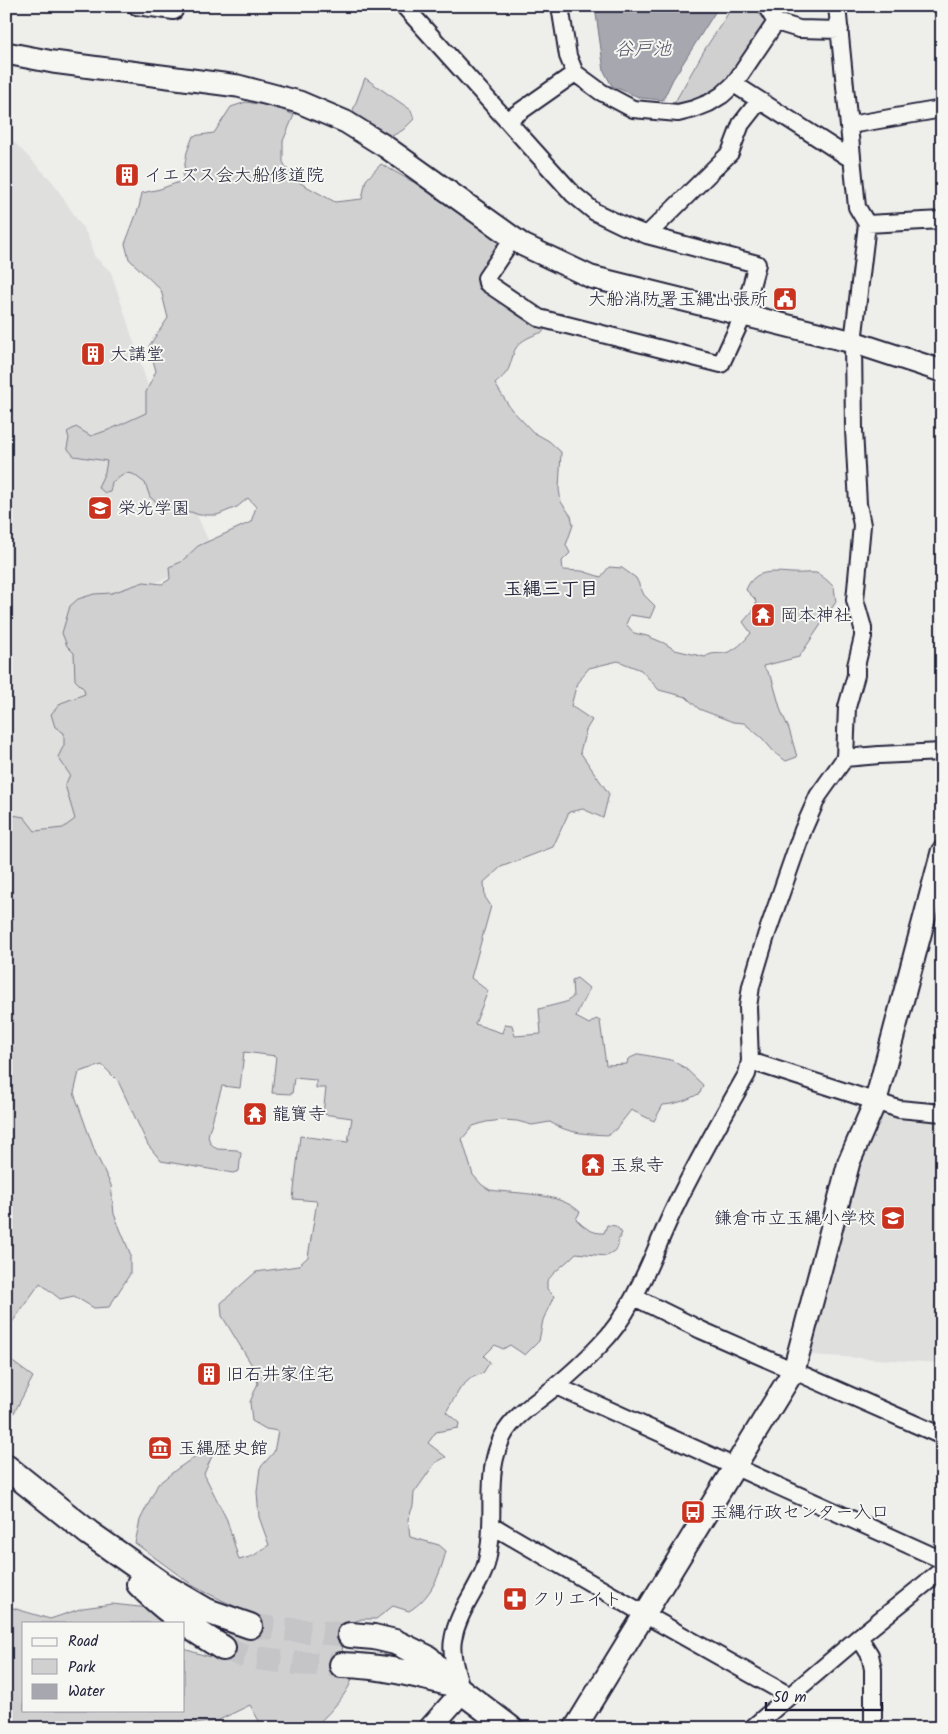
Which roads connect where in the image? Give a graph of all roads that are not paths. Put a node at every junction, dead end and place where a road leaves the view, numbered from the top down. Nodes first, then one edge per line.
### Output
1 (136, 6) edge
2 (404, 6) edge
3 (766, 6) edge
4 (837, 6) edge
5 (562, 7) edge
6 (174, 11) dead end
7 (776, 22) junction
8 (840, 30) junction
9 (6, 53) edge
10 (575, 72) junction
11 (734, 84) junction
12 (759, 101) junction
13 (942, 109) edge
14 (508, 120) junction
15 (850, 125) junction
16 (851, 160) junction
17 (942, 220) edge
18 (868, 224) junction
19 (647, 235) junction
20 (513, 238) junction
21 (743, 316) junction
22 (854, 342) junction
23 (942, 371) edge
24 (942, 752) edge
25 (845, 758) junction
26 (942, 852) edge
27 (750, 1061) junction
28 (876, 1100) junction
29 (942, 1112) edge
30 (634, 1297) junction
31 (794, 1370) junction
32 (556, 1386) junction
33 (942, 1436) edge
34 (735, 1466) junction
35 (6, 1467) edge
36 (493, 1526) junction
37 (89, 1533) junction
38 (942, 1560) edge
39 (942, 1570) edge
40 (644, 1614) junction
41 (185, 1622) edge
42 (185, 1622) edge
43 (250, 1626) tunnel mouth
44 (350, 1635) tunnel mouth
45 (859, 1637) junction
46 (223, 1648) tunnel mouth
47 (342, 1665) tunnel mouth
48 (457, 1688) junction
49 (790, 1696) junction
50 (430, 1728) edge
51 (510, 1728) edge
52 (575, 1728) edge
53 (752, 1728) edge
54 (873, 1728) edge

1 - 6 street
2 - 14 street
3 - 7 street
4 - 8 street
5 - 10 street
7 - 8 street
7 - 11 street
8 - 15 street
9 - 20 street
10 - 11 street
10 - 14 street
11 - 12 street
12 - 16 street
12 - 19 street
13 - 15 street
14 - 19 street
15 - 16 street
16 - 18 street
17 - 18 street
18 - 22 street
19 - 21 street
20 - 21 street
20 - 21 street
21 - 22 street
22 - 23 street
22 - 25 street
24 - 25 street
25 - 27 street
26 - 28 street
27 - 28 street
27 - 30 street
28 - 29 street
28 - 31 street
30 - 31 street
30 - 32 street
31 - 33 street
31 - 34 street
32 - 34 street
32 - 36 street
34 - 38 street
34 - 40 street
35 - 37 main road
36 - 40 street
36 - 48 street
37 - 42 main road
37 - 43 main road
39 - 45 street
40 - 49 street
40 - 52 street
41 - 46 main road
44 - 48 main road
45 - 49 street
45 - 54 street
47 - 48 main road
48 - 50 street
48 - 51 main road
49 - 53 street

